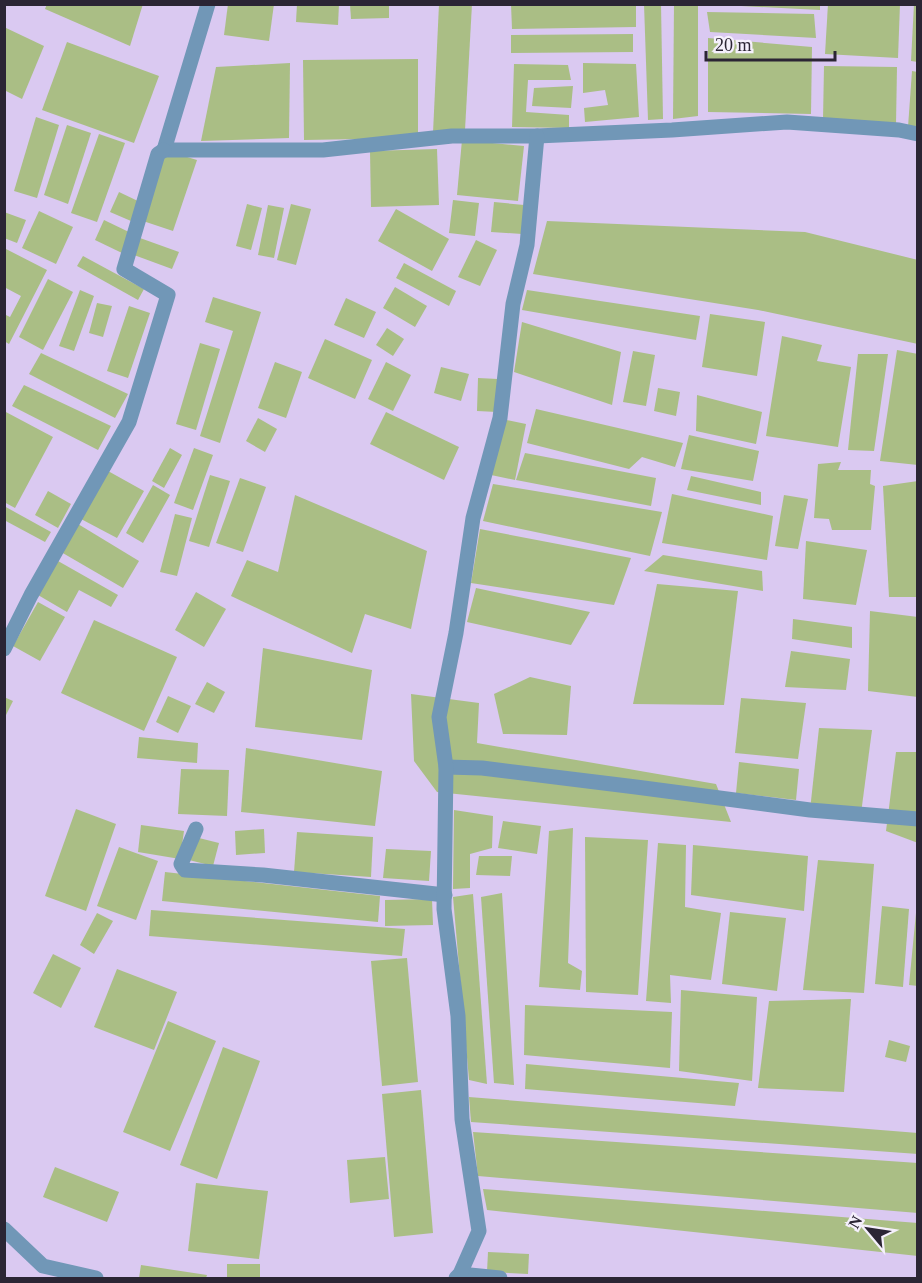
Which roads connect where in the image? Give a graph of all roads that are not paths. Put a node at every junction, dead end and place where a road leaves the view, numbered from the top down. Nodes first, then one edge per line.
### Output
1 (208, 4) edge
2 (918, 134) edge
3 (537, 136) junction
4 (164, 150) junction
5 (4, 649) edge
6 (447, 767) junction
7 (918, 819) edge
8 (195, 829) dead end
9 (444, 895) junction
10 (4, 1229) edge
11 (458, 1276) edge
12 (96, 1278) edge
13 (500, 1278) edge

1 - 4 street
2 - 3 street
3 - 4 street
3 - 6 street
4 - 5 street
6 - 7 street
6 - 9 street
8 - 9 street
9 - 11 street
10 - 12 street
11 - 13 street

